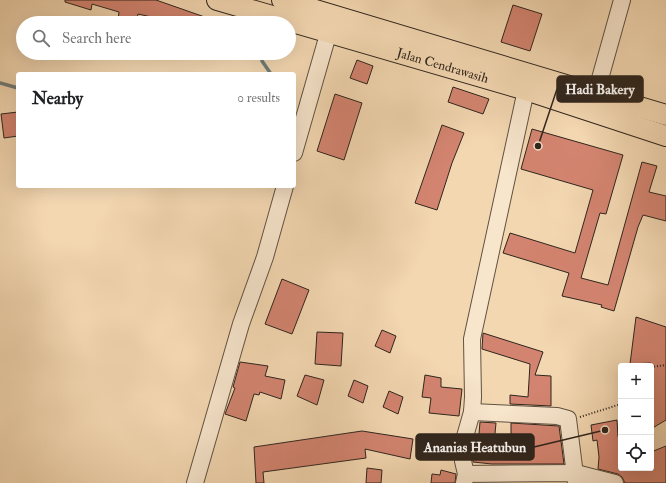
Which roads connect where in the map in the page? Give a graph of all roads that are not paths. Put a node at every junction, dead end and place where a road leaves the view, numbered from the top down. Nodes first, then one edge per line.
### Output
1 (217, 0) edge
2 (282, 0) edge
3 (622, 0) edge
4 (275, 16) edge
5 (296, 22) edge
6 (329, 31) junction
7 (526, 90) junction
8 (596, 93) junction
9 (666, 115) edge
10 (666, 136) edge
11 (296, 146) edge
12 (284, 188) edge
13 (472, 412) junction
14 (576, 478) edge
15 (465, 479) edge
16 (523, 479) edge
17 (195, 483) edge
18 (615, 483) edge

1 - 4 main road, Jalan Cendrawasih
2 - 8 main road, Jalan Cendrawasih
3 - 8 street
5 - 6 main road, Jalan Cendrawasih
6 - 7 main road, Jalan Cendrawasih
6 - 11 street
7 - 10 main road, Jalan Cendrawasih
7 - 13 street
8 - 9 main road, Jalan Cendrawasih
12 - 17 street
13 - 14 street
13 - 15 street
14 - 16 street
14 - 18 street
15 - 16 street

